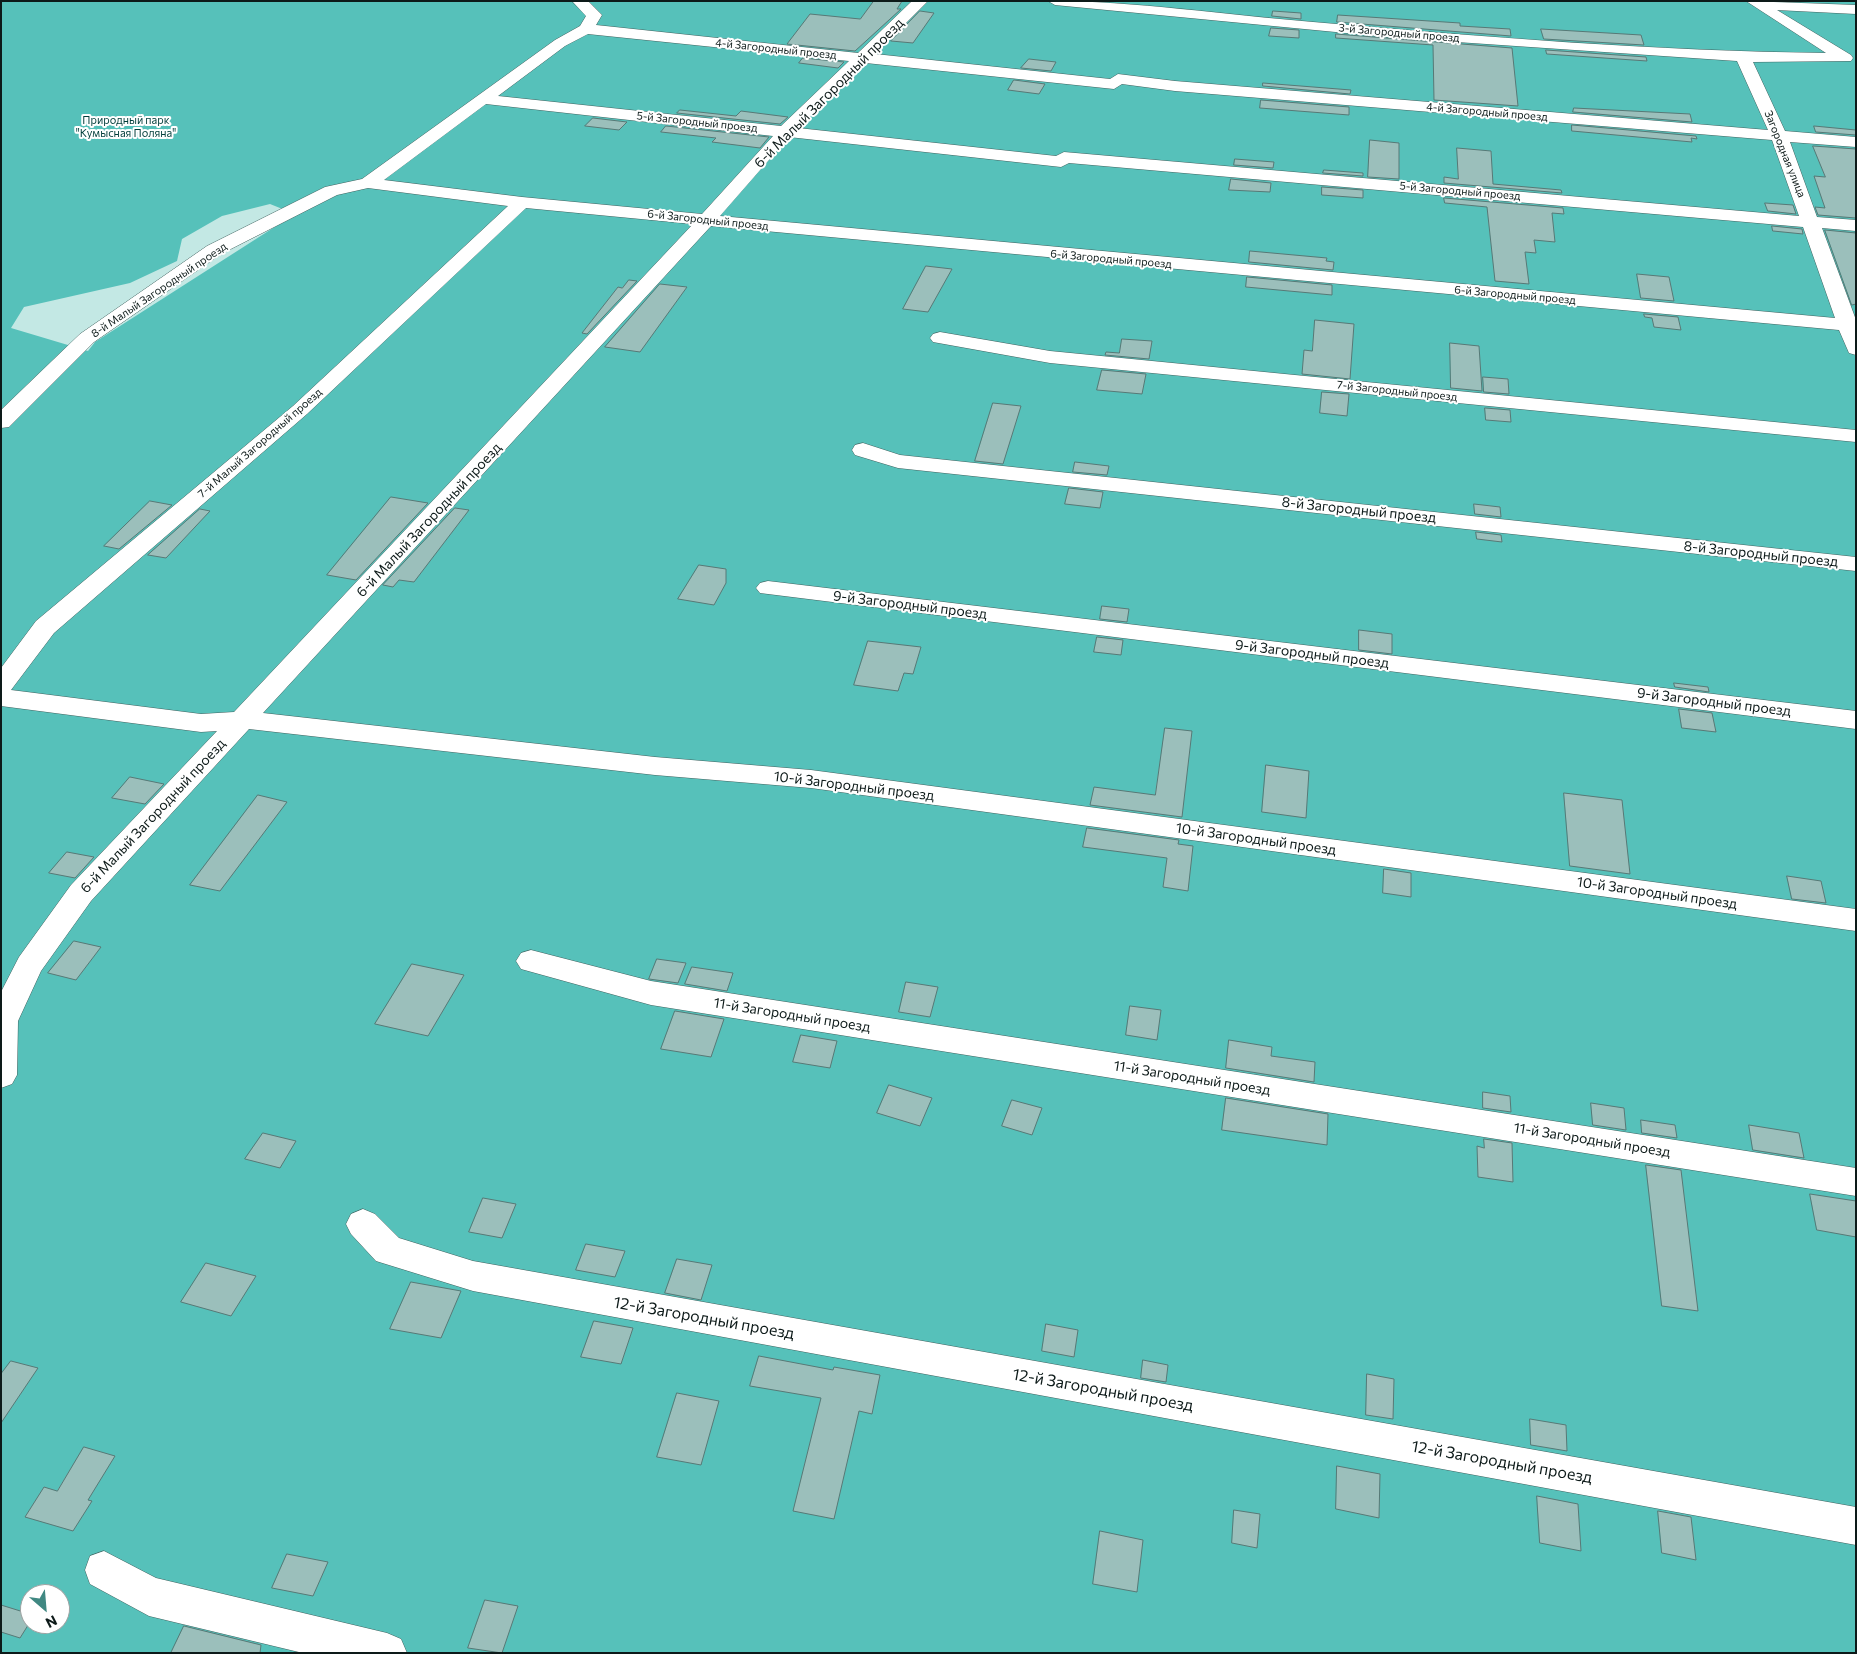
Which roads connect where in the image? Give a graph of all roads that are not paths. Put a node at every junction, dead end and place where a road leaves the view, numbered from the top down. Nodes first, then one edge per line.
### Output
1 (579, 1) edge
2 (921, 1) edge
3 (1055, 1) edge
4 (1755, 2) edge
5 (1856, 10) edge
6 (586, 29) junction
7 (1743, 57) junction
8 (864, 58) junction
9 (1850, 61) edge
10 (483, 99) junction
11 (786, 132) junction
12 (1779, 136) junction
13 (1856, 142) edge
14 (368, 183) junction
15 (522, 202) junction
16 (707, 220) junction
17 (1811, 222) junction
18 (1856, 226) edge
19 (1851, 325) edge
20 (940, 338) dead end
21 (1856, 349) edge
22 (1, 422) edge
23 (1856, 436) edge
24 (863, 450) dead end
25 (1856, 564) edge
26 (768, 588) dead end
27 (1, 686) edge
28 (1, 697) edge
29 (244, 720) junction
30 (1856, 720) edge
31 (1856, 920) edge
32 (531, 961) dead end
33 (1, 1075) edge
34 (1856, 1182) edge
35 (363, 1224) dead end
36 (1856, 1526) edge
37 (104, 1570) dead end
38 (387, 1653) edge

1 - 6 street
2 - 8 street, 6-й Малый Загородный проезд
3 - 7 street, 3-й Загородный проезд
4 - 5 street
4 - 9 street
6 - 8 street, 4-й Загородный проезд
6 - 10 street
7 - 9 street
7 - 12 street, Загородная улица
8 - 11 street, 6-й Малый Загородный проезд
8 - 12 street, 4-й Загородный проезд
10 - 11 street, 5-й Загородный проезд
10 - 14 street
11 - 16 street, 6-й Малый Загородный проезд
11 - 17 street, 5-й Загородный проезд
12 - 13 street, 4-й Загородный проезд
12 - 17 street, Загородная улица
14 - 15 street, 6-й Загородный проезд
14 - 22 street, 8-й Малый Загородный проезд
15 - 16 street, 6-й Загородный проезд
15 - 27 street, 7-й Малый Загородный проезд
16 - 19 street, 6-й Загородный проезд
16 - 29 street, 6-й Малый Загородный проезд
17 - 18 street, 5-й Загородный проезд
17 - 19 street, Загородная улица
19 - 21 street, Загородная улица
20 - 23 street, 7-й Загородный проезд
24 - 25 street, 8-й Загородный проезд
26 - 30 street, 9-й Загородный проезд
28 - 29 street, 10-й Загородный проезд
29 - 31 street, 10-й Загородный проезд
29 - 33 street, 6-й Малый Загородный проезд
32 - 34 street, 11-й Загородный проезд
35 - 36 street, 12-й Загородный проезд
37 - 38 street

